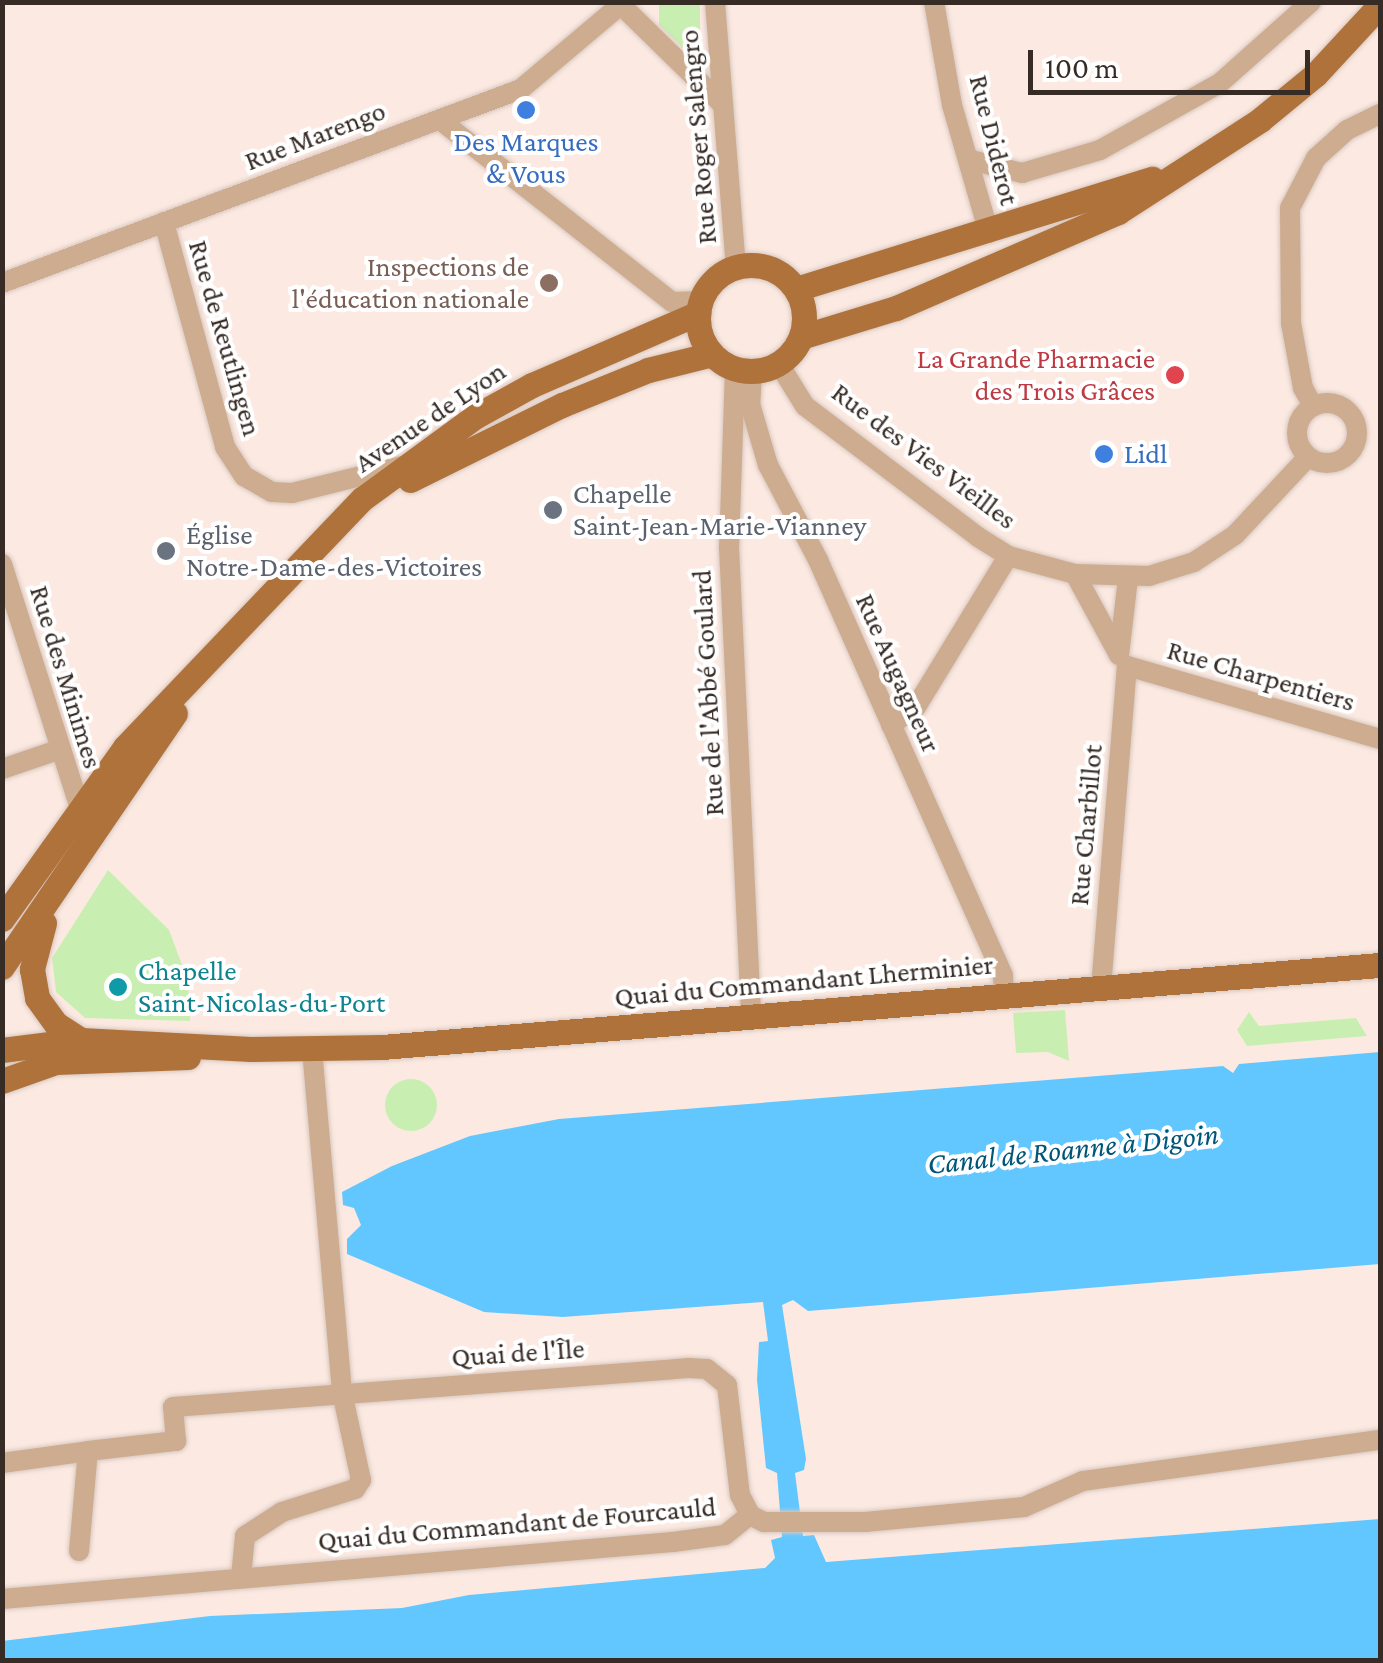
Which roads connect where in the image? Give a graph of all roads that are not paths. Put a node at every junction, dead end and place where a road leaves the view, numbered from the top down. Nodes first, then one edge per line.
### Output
1 (715, 2) edge
2 (934, 2) edge
3 (1312, 2) edge
4 (621, 3) edge
5 (1380, 5) edge
6 (722, 105) junction
7 (1380, 114) edge
8 (440, 120) junction
9 (970, 160) junction
10 (1190, 168) junction
11 (164, 222) junction
12 (989, 233) junction
13 (736, 266) junction
14 (2, 283) edge
15 (796, 289) junction
16 (699, 307) junction
17 (801, 338) junction
18 (712, 354) junction
19 (778, 364) junction
20 (743, 370) junction
21 (1313, 406) junction
22 (1358, 431) junction
23 (1380, 432) edge
24 (1308, 456) junction
25 (404, 466) junction
26 (1008, 556) junction
27 (2, 564) edge
28 (1075, 574) junction
29 (1128, 578) junction
30 (275, 584) junction
31 (6, 590) edge
32 (217, 651) junction
33 (1123, 661) junction
34 (890, 726) junction
35 (1380, 739) edge
36 (58, 750) junction
37 (2, 768) edge
38 (79, 806) junction
39 (51, 903) junction
40 (2, 918) edge
41 (1380, 965) edge
42 (2, 967) edge
43 (1101, 988) junction
44 (1004, 995) junction
45 (751, 1014) junction
46 (81, 1040) junction
47 (232, 1048) junction
48 (312, 1048) junction
49 (2, 1050) edge
50 (2, 1081) edge
51 (342, 1392) junction
52 (1380, 1440) edge
53 (88, 1451) junction
54 (2, 1464) edge
55 (750, 1515) junction
56 (79, 1552) dead end
57 (242, 1577) junction
58 (2, 1600) edge

1 - 6 street, Rue Roger Salengro
2 - 9 street, Rue Diderot
3 - 9 street
4 - 6 street
4 - 8 street, Rue Marengo
5 - 10 main road
6 - 13 street, Rue Roger Salengro
7 - 21 street
8 - 11 street, Rue Marengo
8 - 16 street
9 - 12 street, Rue Diderot
10 - 12 main road
10 - 17 main road
11 - 14 street, Rue Marengo
11 - 25 street, Rue de Reutlingen
12 - 15 main road
13 - 15 main road
13 - 16 main road
15 - 17 main road
16 - 18 main road
16 - 25 main road, Avenue de Lyon
17 - 19 main road
18 - 20 main road
18 - 30 main road, Avenue de Lyon
19 - 20 main road
19 - 26 street, Rue des Vies Vieilles
20 - 34 street, Rue Augagneur
20 - 45 street, Rue de l'Abbé Goulard
21 - 22 street
21 - 24 street
22 - 23 street
22 - 24 street
24 - 29 street, Rue des Vies Vieilles
25 - 30 main road, Avenue de Lyon
26 - 28 street, Rue des Vies Vieilles
26 - 34 street
27 - 31 street, Rue des Minimes
28 - 29 street, Rue des Vies Vieilles
28 - 33 street
29 - 33 street, Rue Charbillot
30 - 32 main road, Avenue de Lyon
31 - 36 street, Rue des Minimes
32 - 38 main road, Avenue de Lyon
32 - 39 main road, Avenue de Lyon
33 - 35 street, Rue Charpentiers
33 - 43 street, Rue Charbillot
34 - 44 street, Rue Augagneur
36 - 37 street
36 - 38 street, Rue des Minimes
38 - 40 main road, Avenue de Lyon
39 - 42 main road, Avenue de Lyon
39 - 46 main road
41 - 43 main road, Quai du Commandant Lherminier
43 - 44 main road, Quai du Commandant Lherminier
44 - 45 main road, Quai du Commandant Lherminier
45 - 48 main road, Quai du Commandant Lherminier
46 - 47 main road, Quai du Commandant Lherminier
46 - 49 main road, Quai du Commandant Lherminier
47 - 48 main road, Quai du Commandant Lherminier
47 - 50 main road, Quai du Commandant Lherminier
48 - 51 street
51 - 53 street, Quai de l'Île
51 - 55 street, Quai de l'Île
51 - 57 street
52 - 55 street, Quai du Commandant de Fourcauld
53 - 54 street
53 - 56 street
55 - 57 street, Quai du Commandant de Fourcauld
57 - 58 street, Quai du Commandant de Fourcauld

